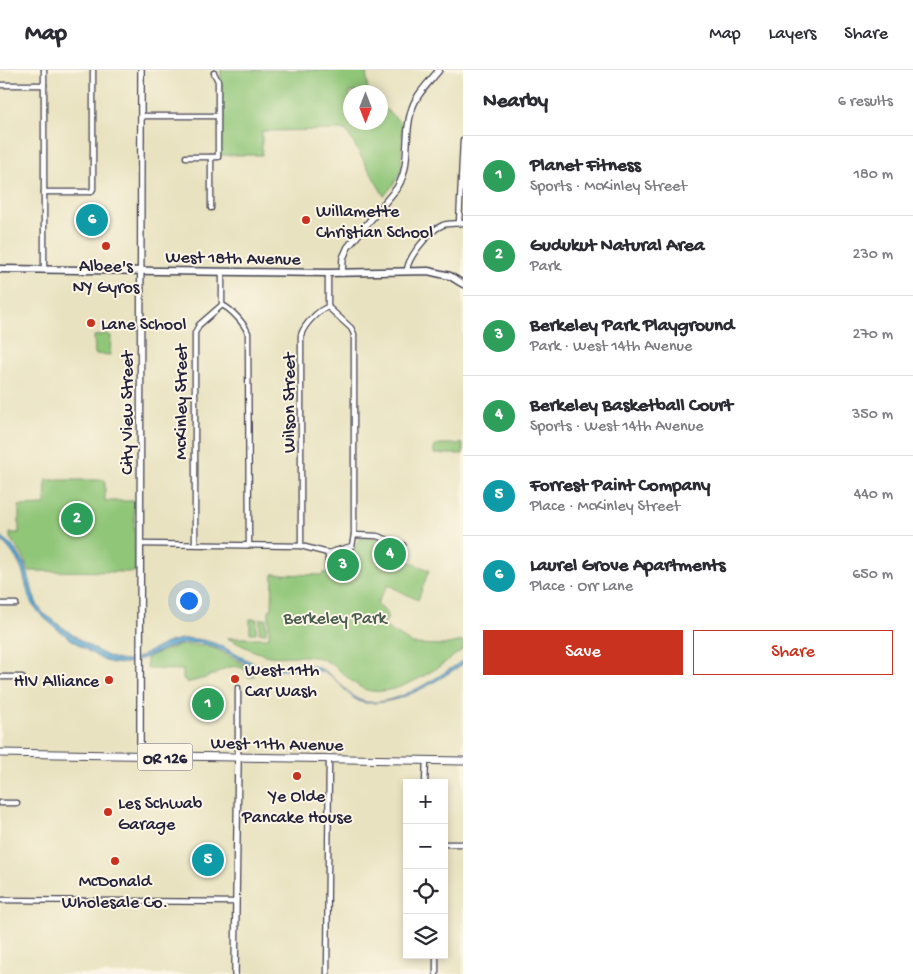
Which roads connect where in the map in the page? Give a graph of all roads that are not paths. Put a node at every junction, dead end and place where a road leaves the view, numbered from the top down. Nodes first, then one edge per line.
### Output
1 (44, 70) edge
2 (93, 70) edge
3 (142, 70) edge
4 (439, 70) edge
5 (214, 73) dead end
6 (0, 84) edge
7 (44, 85) junction
8 (142, 116) junction
9 (218, 116) junction
10 (463, 140) edge
11 (186, 157) dead end
12 (211, 157) junction
13 (44, 192) junction
14 (211, 208) dead end
15 (461, 223) edge
16 (0, 269) edge
17 (44, 270) junction
18 (141, 271) junction
19 (407, 271) junction
20 (222, 272) junction
21 (328, 273) junction
22 (342, 273) junction
23 (463, 284) edge
24 (222, 305) junction
25 (328, 307) junction
26 (354, 535) junction
27 (141, 544) junction
28 (195, 544) junction
29 (249, 544) junction
30 (403, 545) dead end
31 (301, 546) junction
32 (328, 553) junction
33 (328, 568) dead end
34 (0, 604) edge
35 (16, 604) dead end
36 (0, 677) edge
37 (22, 677) dead end
38 (238, 688) dead end
39 (0, 753) edge
40 (140, 756) junction
41 (238, 758) junction
42 (329, 759) junction
43 (426, 760) junction
44 (463, 760) edge
45 (426, 779) edge
46 (0, 802) edge
47 (17, 803) dead end
48 (448, 844) edge
49 (463, 844) edge
50 (0, 900) edge
51 (236, 902) junction
52 (436, 959) edge
53 (235, 974) edge
54 (327, 974) edge
55 (436, 974) edge

1 - 7 street
2 - 13 street
3 - 8 street, City View Street
4 - 22 street
5 - 9 street
6 - 7 street
7 - 13 street
8 - 9 street
8 - 18 street, City View Street
9 - 12 street
10 - 15 street
11 - 12 street
12 - 14 street
13 - 17 street
15 - 19 street
16 - 17 main road, West 18th Avenue
17 - 18 main road, West 18th Avenue
18 - 20 main road, West 18th Avenue
18 - 27 street, City View Street
19 - 22 main road, West 18th Avenue
19 - 23 main road, West 18th Avenue
20 - 21 main road, West 18th Avenue
20 - 24 street
21 - 22 main road, West 18th Avenue
21 - 25 street
24 - 28 street, McKinley Street
24 - 29 street
25 - 26 street
25 - 31 street, Wilson Street
26 - 30 street
26 - 32 street
27 - 28 street
27 - 40 street, City View Street
28 - 29 street
29 - 31 street
31 - 32 street
32 - 33 street
34 - 35 street
36 - 37 street
38 - 41 street
39 - 40 main road, West 11th Avenue / OR 126
40 - 41 main road, West 11th Avenue / OR 126
41 - 42 main road, West 11th Avenue / OR 126
41 - 51 street
42 - 43 main road, West 11th Avenue / OR 126
42 - 54 street
43 - 44 main road, West 11th Avenue / OR 126
43 - 45 street
46 - 47 street
48 - 49 street
50 - 51 street
51 - 53 street
52 - 55 street

